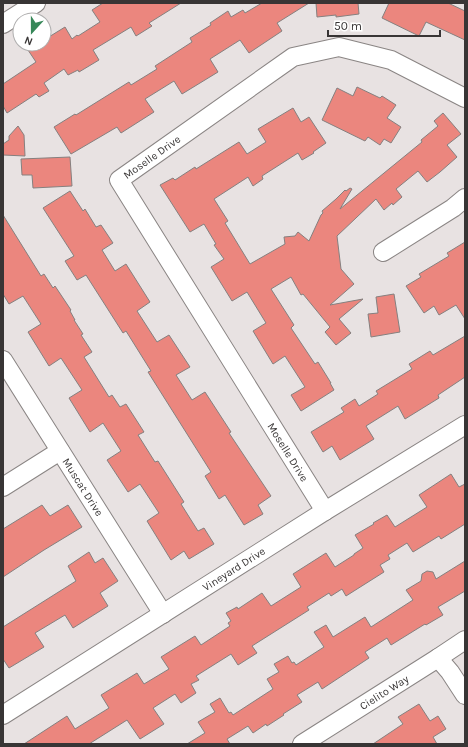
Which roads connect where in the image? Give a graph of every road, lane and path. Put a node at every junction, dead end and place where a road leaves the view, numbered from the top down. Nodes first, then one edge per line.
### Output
1 (36, 3) edge
2 (3, 24) edge
3 (465, 98) edge
4 (465, 198) edge
5 (382, 252) dead end
6 (3, 360) edge
7 (465, 426) edge
8 (60, 451) junction
9 (3, 487) edge
10 (325, 511) junction
11 (163, 614) junction
12 (465, 640) edge
13 (438, 658) junction
14 (465, 695) edge
15 (3, 715) edge
16 (302, 744) edge

1 - 2 street
3 - 10 street, Moselle Drive
4 - 5 street
6 - 8 street, Muscat Drive
7 - 10 street, Vineyard Drive
8 - 9 street
8 - 11 street, Muscat Drive
10 - 11 street, Vineyard Drive
11 - 15 street, Vineyard Drive
12 - 13 street, Cielito Way
13 - 14 street
13 - 16 street, Cielito Way

